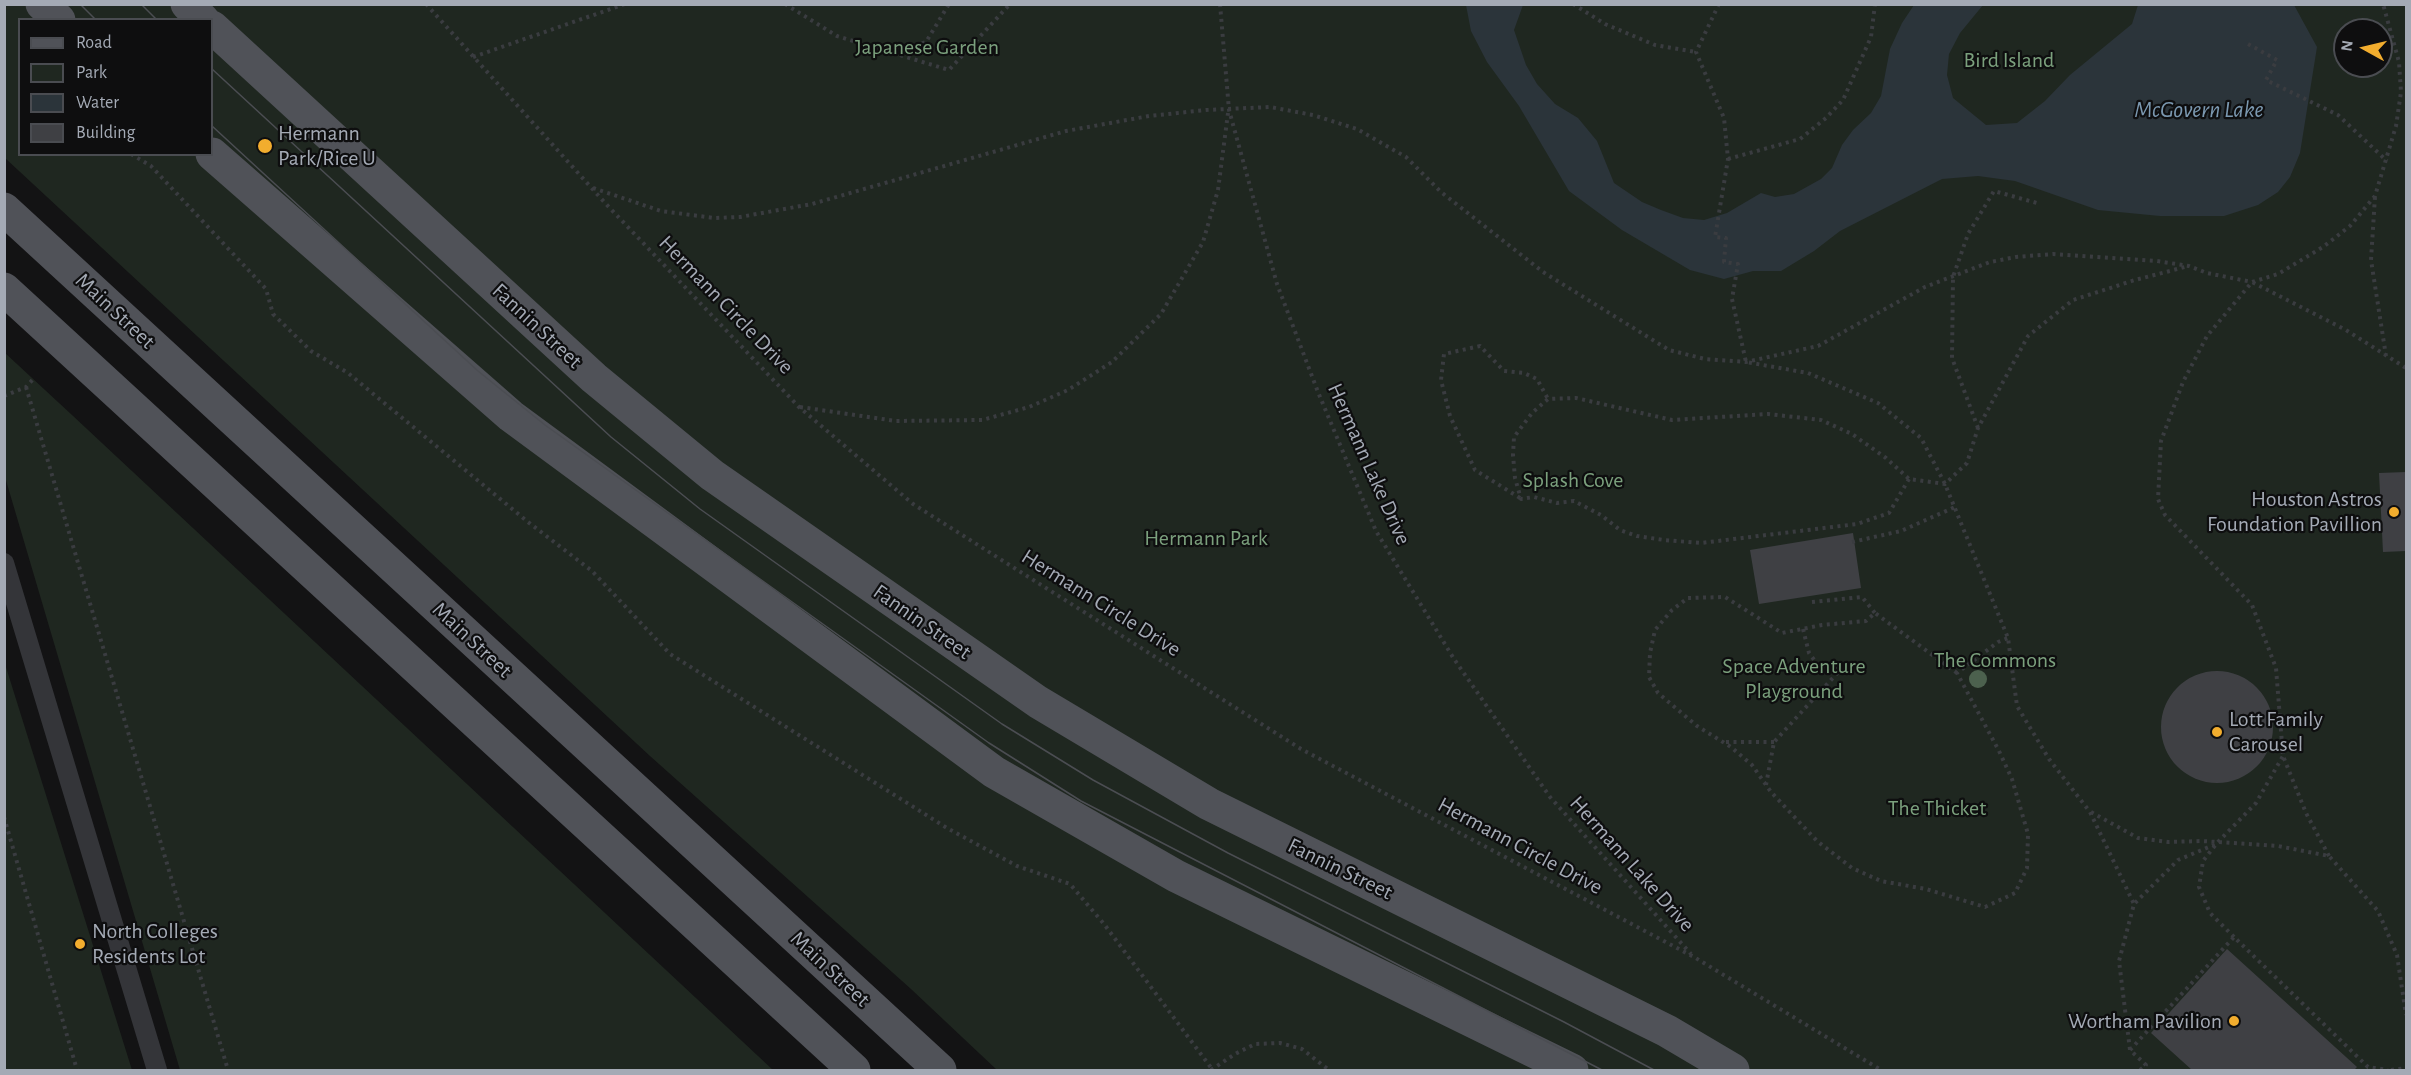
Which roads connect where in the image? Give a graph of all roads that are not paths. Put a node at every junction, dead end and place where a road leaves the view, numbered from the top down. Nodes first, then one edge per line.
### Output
1 (42, 4) edge
2 (187, 4) edge
3 (57, 18) edge
4 (201, 18) edge
5 (213, 28) edge
6 (213, 155) edge
7 (4, 209) edge
8 (4, 289) edge
9 (4, 563) edge
10 (157, 1071) edge
11 (854, 1071) edge
12 (940, 1071) edge
13 (1572, 1071) edge
14 (1733, 1071) edge

1 - 3 main road
2 - 4 main road
5 - 14 main road, Fannin Street
6 - 13 main road
7 - 12 main road, Main Street
8 - 11 main road
9 - 10 lane

